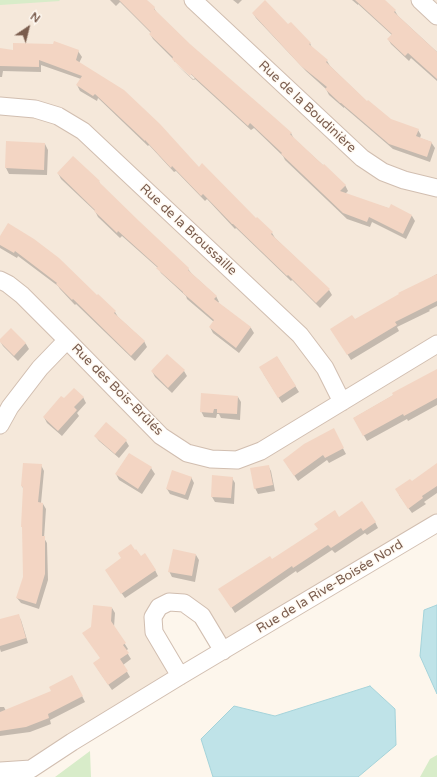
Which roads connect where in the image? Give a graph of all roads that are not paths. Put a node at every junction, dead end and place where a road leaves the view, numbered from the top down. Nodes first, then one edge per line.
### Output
1 (193, 0) edge
2 (420, 0) edge
3 (437, 16) edge
4 (0, 106) edge
5 (437, 188) edge
6 (0, 280) edge
7 (67, 340) junction
8 (437, 344) edge
9 (342, 402) junction
10 (0, 425) edge
11 (437, 523) edge
12 (223, 651) junction
13 (180, 676) junction
14 (0, 771) edge

1 - 5 street, Rue de la Boudinière
2 - 3 street
4 - 9 street, Rue de la Broussaille
6 - 7 street, Rue des Bois-Brûlés
7 - 9 street, Rue des Bois-Brûlés
7 - 10 street
8 - 9 street, Rue des Bois-Brûlés
11 - 12 street, Rue de la Rive-Boisée Nord
12 - 13 street, Rue de la Rive-Boisée Nord
12 - 13 street
13 - 14 street, Rue de la Rive-Boisée Nord

